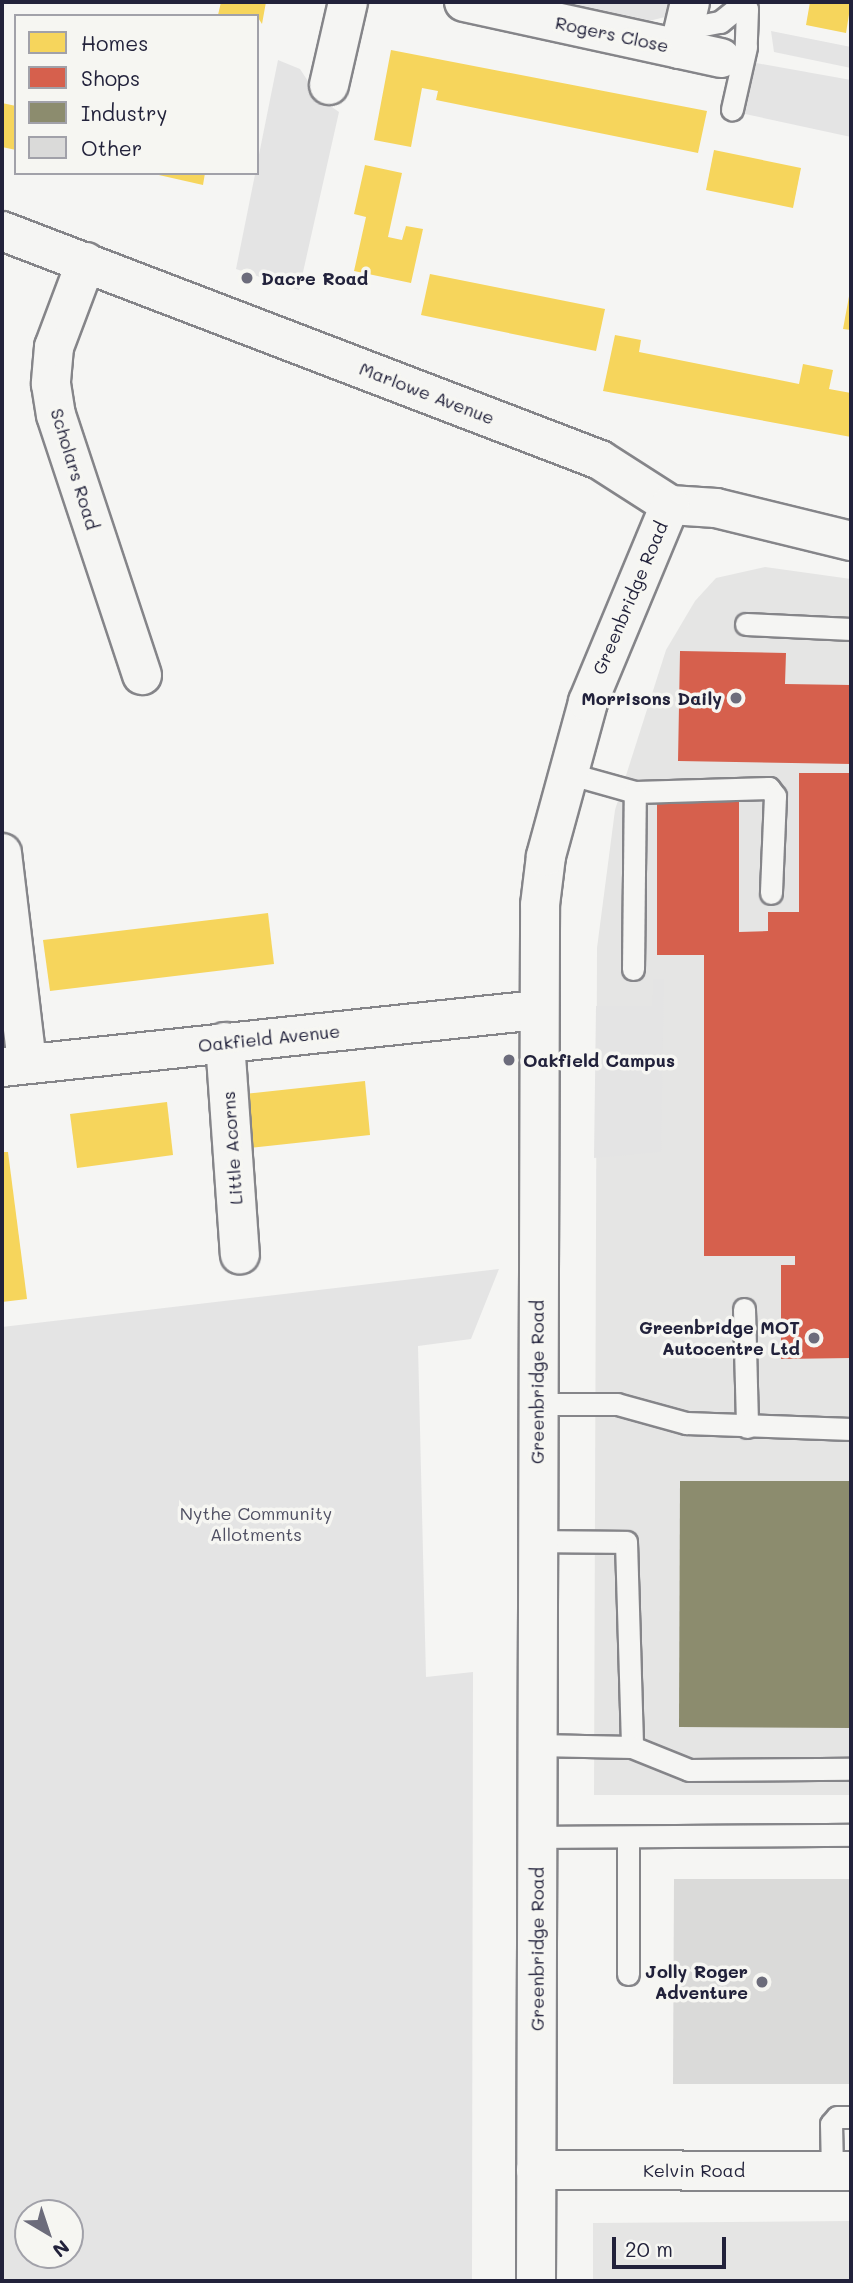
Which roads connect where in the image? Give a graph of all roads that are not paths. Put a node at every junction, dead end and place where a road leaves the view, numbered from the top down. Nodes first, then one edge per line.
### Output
1 (348, 2) edge
2 (464, 2) edge
3 (741, 3) edge
4 (684, 26) edge
5 (720, 58) dead end
6 (325, 67) dead end
7 (732, 109) dead end
8 (2, 231) edge
9 (86, 262) junction
10 (670, 505) junction
11 (851, 541) edge
12 (746, 624) dead end
13 (851, 629) edge
14 (142, 675) dead end
15 (566, 773) junction
16 (635, 792) junction
17 (2, 853) edge
18 (771, 893) dead end
19 (634, 968) dead end
20 (537, 1010) junction
21 (225, 1042) junction
22 (14, 1065) edge
23 (240, 1254) dead end
24 (744, 1308) dead end
25 (537, 1404) junction
26 (747, 1427) junction
27 (851, 1429) edge
28 (537, 1541) junction
29 (537, 1745) junction
30 (632, 1747) junction
31 (851, 1769) edge
32 (851, 1835) edge
33 (537, 1837) junction
34 (628, 1838) junction
35 (628, 1974) dead end
36 (851, 2117) edge
37 (536, 2170) junction
38 (842, 2171) edge
39 (536, 2281) edge

1 - 6 street
2 - 4 street, Rogers Close
3 - 4 lane, Rogers Close
3 - 7 lane, Rogers Close
4 - 5 street, Rogers Close
8 - 9 street, Marlowe Avenue
9 - 10 street, Marlowe Avenue
9 - 14 street, Scholars Road
10 - 11 street, Marlowe Avenue
10 - 15 street, Greenbridge Road
12 - 13 lane
15 - 16 lane
15 - 20 street, Greenbridge Road
16 - 18 lane
16 - 19 lane
17 - 22 street
20 - 21 street, Oakfield Avenue
20 - 25 street, Greenbridge Road
21 - 22 street, Oakfield Avenue
21 - 23 street, Little Acorns
24 - 26 lane
25 - 26 lane
25 - 28 street, Greenbridge Road
26 - 27 lane
28 - 29 street, Greenbridge Road
28 - 30 lane
29 - 30 lane
29 - 33 street, Greenbridge Road
30 - 31 lane
32 - 34 lane
33 - 34 lane
33 - 37 street, Greenbridge Road
34 - 35 lane
36 - 38 lane
37 - 38 street, Kelvin Road
37 - 39 street, Greenbridge Road

